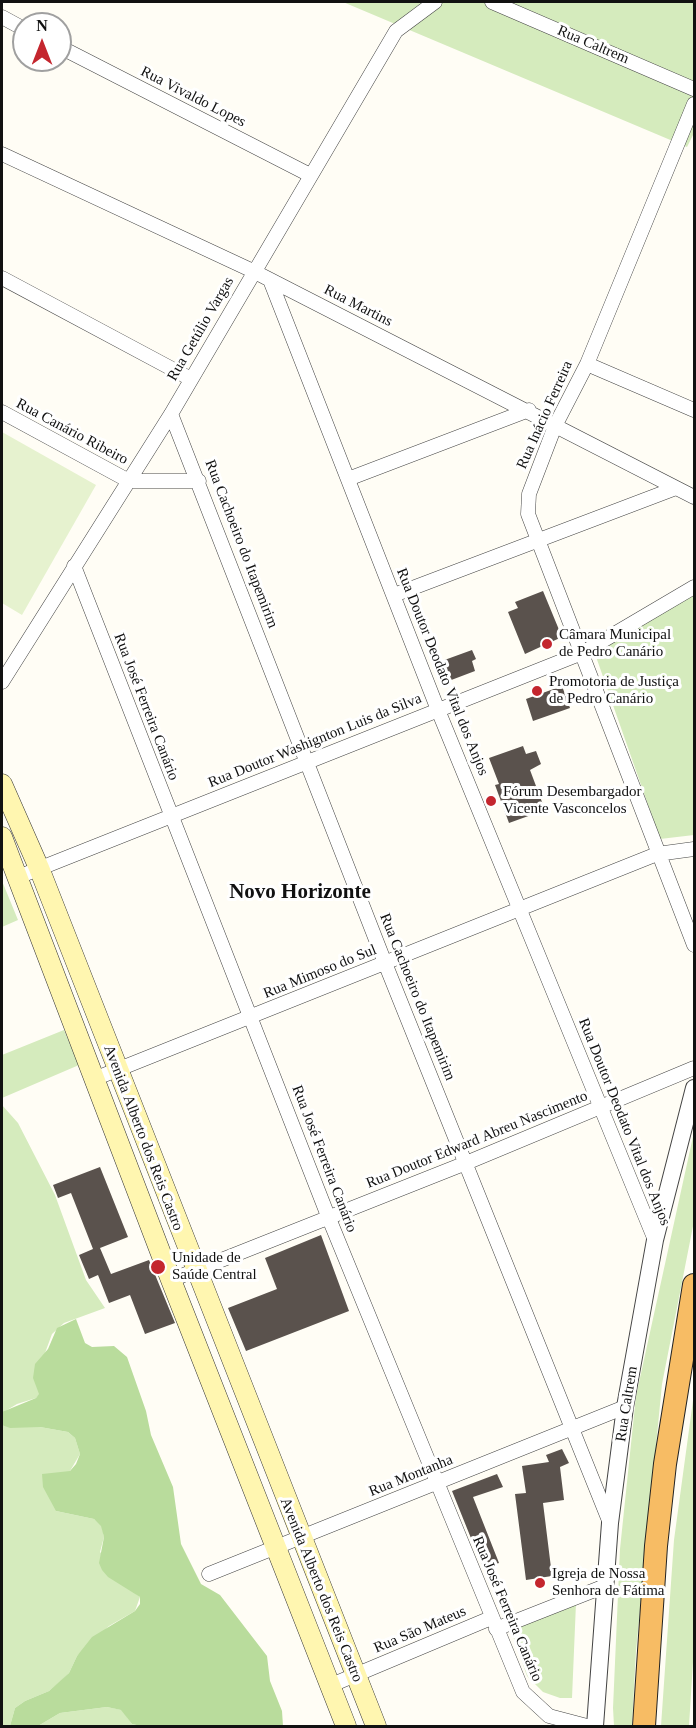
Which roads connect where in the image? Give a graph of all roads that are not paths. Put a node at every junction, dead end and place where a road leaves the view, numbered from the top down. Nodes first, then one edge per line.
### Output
1 (435, 2) edge
2 (492, 2) edge
3 (72, 53) edge
4 (694, 89) edge
5 (694, 104) edge
6 (2, 154) edge
7 (310, 175) junction
8 (253, 271) junction
9 (2, 278) edge
10 (270, 280) junction
11 (587, 364) junction
12 (191, 379) junction
13 (529, 410) junction
14 (694, 410) edge
15 (2, 412) edge
16 (171, 414) junction
17 (555, 426) junction
18 (348, 479) junction
19 (129, 481) junction
20 (199, 481) junction
21 (676, 488) junction
22 (694, 497) edge
23 (536, 540) junction
24 (75, 566) junction
25 (694, 587) edge
26 (394, 595) junction
27 (582, 653) junction
28 (2, 682) edge
29 (438, 710) junction
30 (308, 762) junction
31 (2, 784) edge
32 (170, 817) junction
33 (2, 837) edge
34 (694, 849) edge
35 (657, 854) junction
36 (39, 868) junction
37 (18, 877) junction
38 (520, 909) junction
39 (694, 945) edge
40 (386, 963) junction
41 (251, 1018) junction
42 (694, 1068) edge
43 (116, 1070) junction
44 (94, 1078) junction
45 (694, 1088) edge
46 (600, 1108) junction
47 (466, 1163) junction
48 (328, 1216) junction
49 (655, 1240) junction
50 (195, 1270) junction
51 (171, 1280) junction
52 (694, 1285) edge
53 (626, 1407) junction
54 (572, 1427) junction
55 (437, 1483) junction
56 (610, 1523) junction
57 (300, 1538) junction
58 (275, 1547) junction
59 (209, 1574) dead end
60 (605, 1586) junction
61 (494, 1623) junction
62 (355, 1676) junction
63 (329, 1686) junction
64 (346, 1726) edge
65 (376, 1726) edge
66 (587, 1726) edge
67 (596, 1726) edge
68 (644, 1726) edge

1 - 7 street, Rua Getúlio Vargas
2 - 4 street, Rua Caltrem
3 - 7 street, Rua Vivaldo Lopes
5 - 11 street, Rua Inácio Ferreira
6 - 8 street, Rua Martins
7 - 8 street, Rua Getúlio Vargas
8 - 10 street, Rua Martins
8 - 12 street, Rua Getúlio Vargas
9 - 12 street
10 - 13 street, Rua Martins
10 - 18 street, Rua Doutor Deodato Vital dos Anjos
11 - 14 street
11 - 17 street, Rua Inácio Ferreira
12 - 16 street, Rua Getúlio Vargas
13 - 17 street, Rua Martins
13 - 18 street
15 - 19 street, Rua Canário Ribeiro
16 - 19 street, Rua Getúlio Vargas
16 - 20 street, Rua Cachoeiro do Itapemirim
17 - 21 street, Rua Martins
17 - 23 street, Rua Inácio Ferreira
18 - 26 street, Rua Doutor Deodato Vital dos Anjos
19 - 20 street, Rua Canário Ribeiro
19 - 24 street, Rua Getúlio Vargas
20 - 30 street, Rua Cachoeiro do Itapemirim
21 - 22 street, Rua Martins
21 - 23 street
23 - 26 street
23 - 27 street, Rua Inácio Ferreira
24 - 28 street, Rua Getúlio Vargas
24 - 32 street, Rua José Ferreira Canário
25 - 27 street, Rua Doutor Washignton Luis da Silva
26 - 29 street, Rua Doutor Deodato Vital dos Anjos
27 - 29 street, Rua Doutor Washignton Luis da Silva
27 - 35 street, Rua Inácio Ferreira
29 - 30 street, Rua Doutor Washignton Luis da Silva
29 - 38 street, Rua Doutor Deodato Vital dos Anjos
30 - 32 street, Rua Doutor Washignton Luis da Silva
30 - 40 street, Rua Cachoeiro do Itapemirim
31 - 36 main road, Avenida Alberto dos Reis Castro
32 - 36 street, Rua Doutor Washignton Luis da Silva
32 - 41 street, Rua José Ferreira Canário
33 - 37 main road, Avenida Alberto dos Reis Castro
34 - 35 street, Rua Mimoso do Sul
35 - 38 street, Rua Mimoso do Sul
35 - 39 street, Rua Inácio Ferreira
36 - 37 street, Rua Doutor Washignton Luis da Silva
36 - 43 main road, Avenida Alberto dos Reis Castro
37 - 44 main road, Avenida Alberto dos Reis Castro
38 - 40 street, Rua Mimoso do Sul
38 - 46 street, Rua Doutor Deodato Vital dos Anjos
40 - 41 street, Rua Mimoso do Sul
40 - 47 street, Rua Cachoeiro do Itapemirim
41 - 43 street, Rua Mimoso do Sul
41 - 48 street, Rua José Ferreira Canário
42 - 46 street, Rua Doutor Edward Abreu Nascimento
43 - 44 street, Rua Mimoso do Sul
43 - 50 main road, Avenida Alberto dos Reis Castro
44 - 51 main road, Avenida Alberto dos Reis Castro
45 - 49 street, Rua Caltrem
46 - 47 street, Rua Doutor Edward Abreu Nascimento
46 - 49 street, Rua Doutor Deodato Vital dos Anjos
47 - 48 street, Rua Doutor Edward Abreu Nascimento
47 - 54 street, Rua Cachoeiro do Itapemirim
48 - 50 street, Rua Doutor Edward Abreu Nascimento
48 - 55 street, Rua José Ferreira Canário
49 - 53 street, Rua Caltrem
50 - 51 street, Rua Doutor Edward Abreu Nascimento
50 - 57 main road, Avenida Alberto dos Reis Castro
51 - 58 main road, Avenida Alberto dos Reis Castro
52 - 68 highway
53 - 54 street, Rua Montanha
53 - 56 street, Rua Caltrem
54 - 55 street, Rua Montanha
54 - 56 street, Rua Cachoeiro do Itapemirim
55 - 57 street, Rua Montanha
55 - 61 street, Rua José Ferreira Canário
56 - 60 street, Rua Caltrem
57 - 58 street, Rua Montanha
57 - 62 main road, Avenida Alberto dos Reis Castro
58 - 59 street, Rua Montanha
58 - 63 main road, Avenida Alberto dos Reis Castro
60 - 61 street, Rua São Mateus
60 - 67 street, Rua Caltrem
61 - 62 street, Rua São Mateus
61 - 66 street, Rua José Ferreira Canário
62 - 63 street, Rua São Mateus
62 - 65 main road, Avenida Alberto dos Reis Castro
63 - 64 main road, Avenida Alberto dos Reis Castro

